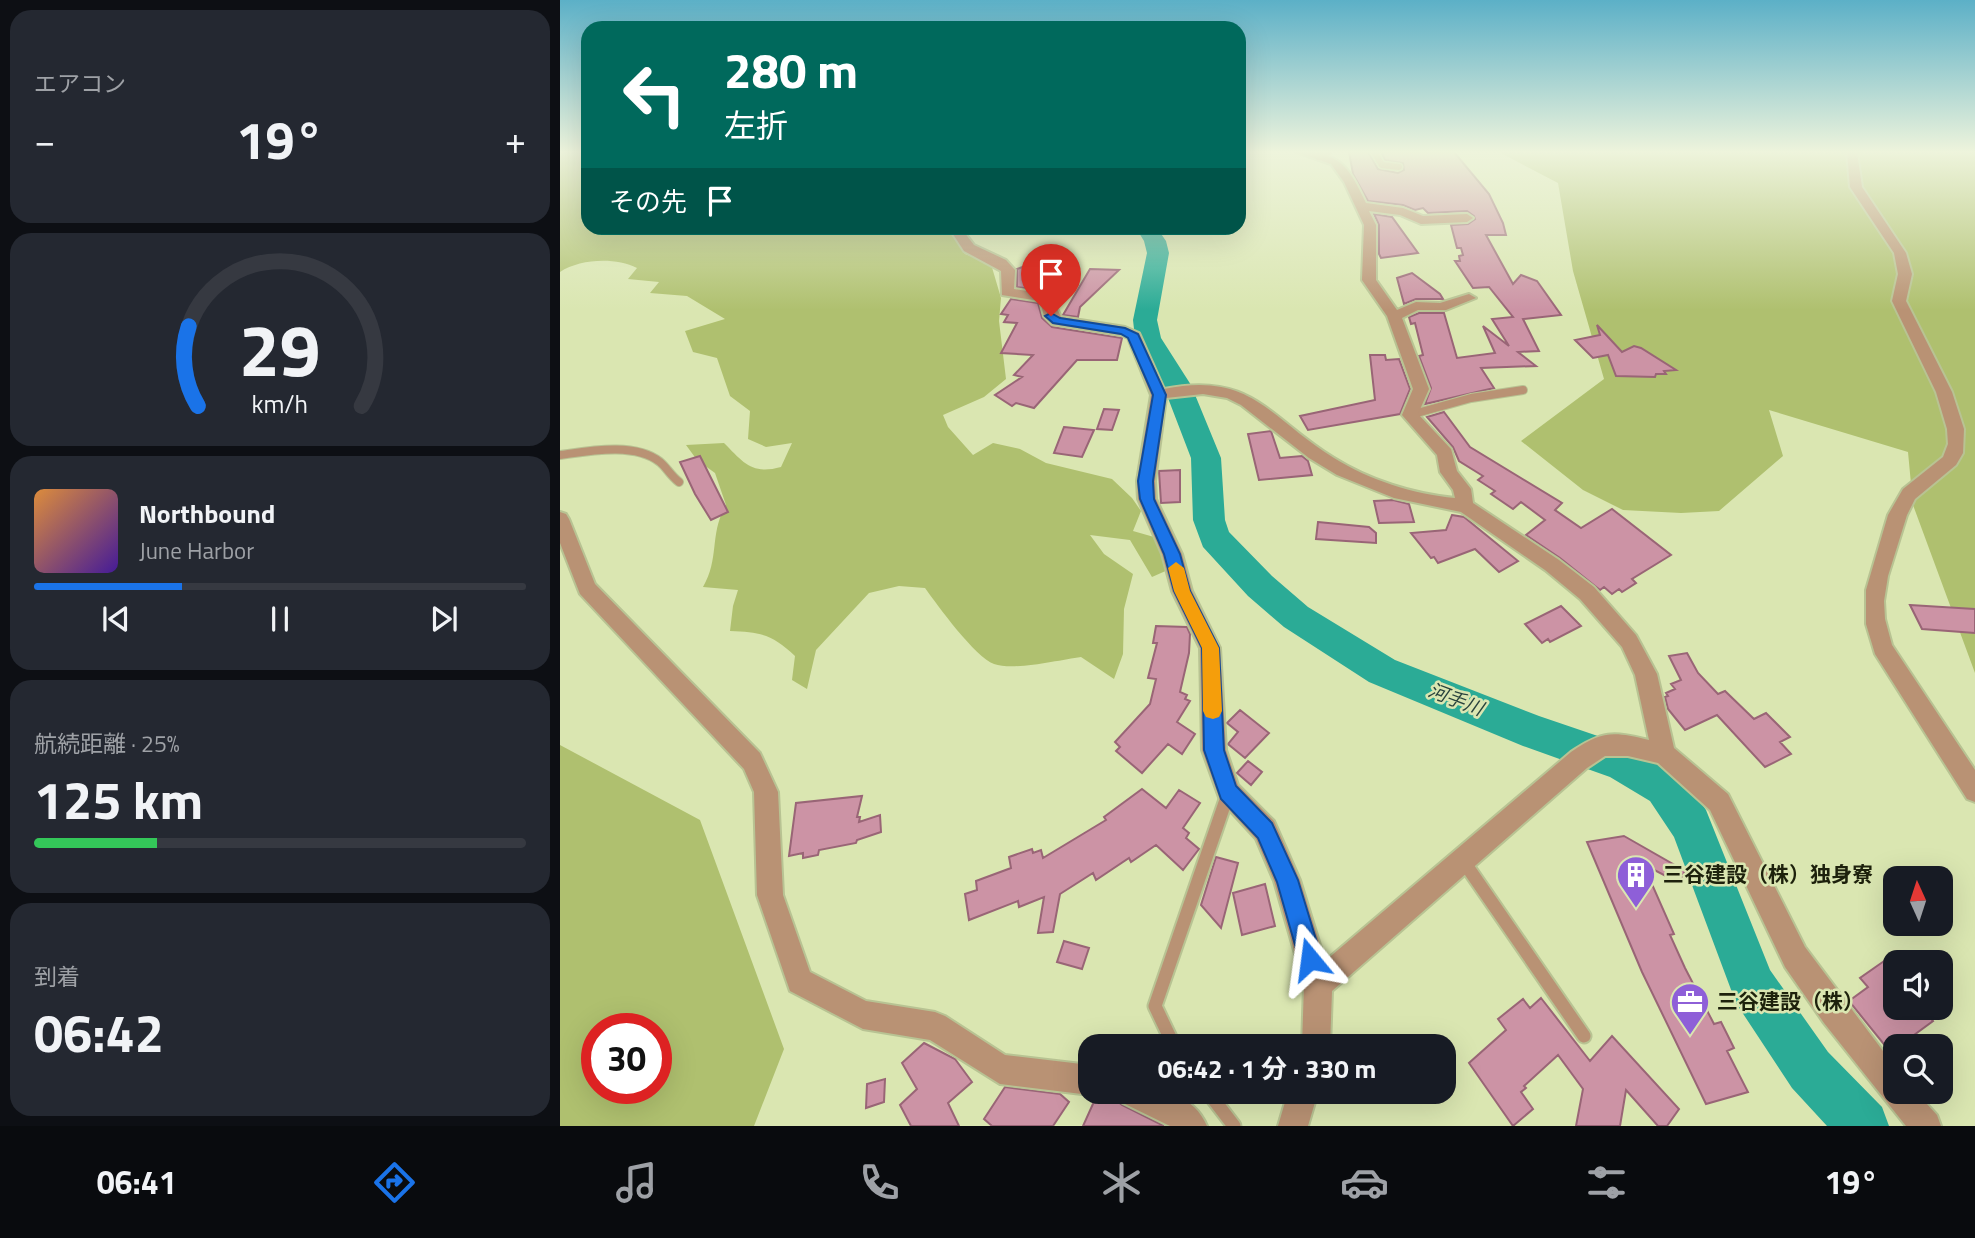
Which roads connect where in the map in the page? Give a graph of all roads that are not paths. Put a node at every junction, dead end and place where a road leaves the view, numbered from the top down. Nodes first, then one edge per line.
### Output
1 (1868, 205) edge
2 (1361, 206) joint
3 (1467, 218) dead end
4 (960, 235) edge
5 (1469, 299) dead end
6 (1394, 316) junction
7 (1523, 390) dead end
8 (1173, 392) junction
9 (1410, 415) junction
10 (560, 455) edge
11 (679, 482) dead end
12 (1465, 506) junction
13 (560, 519) edge
14 (1664, 754) junction
15 (1975, 791) edge
16 (1228, 792) junction
17 (1463, 861) junction
18 (1318, 985) junction
19 (1168, 1034) edge
20 (1316, 1034) edge
21 (1584, 1036) dead end
22 (1883, 1075) edge
23 (1078, 1079) edge
24 (1161, 1104) edge
25 (1217, 1104) edge
26 (1299, 1104) edge
27 (1907, 1104) edge
28 (1192, 1126) edge
29 (1234, 1126) edge
30 (1293, 1126) edge
31 (1926, 1126) edge

1 - 15 street
2 - 3 street
2 - 6 street
4 - 8 street
5 - 6 street
6 - 9 street
7 - 9 lane
8 - 12 street
8 - 16 street
9 - 12 street
10 - 11 lane
12 - 14 street
13 - 23 street
14 - 17 street
14 - 22 street
16 - 18 street
16 - 19 lane
17 - 18 street
17 - 21 lane
18 - 20 street
24 - 28 street
25 - 29 lane
26 - 30 street
27 - 31 street

